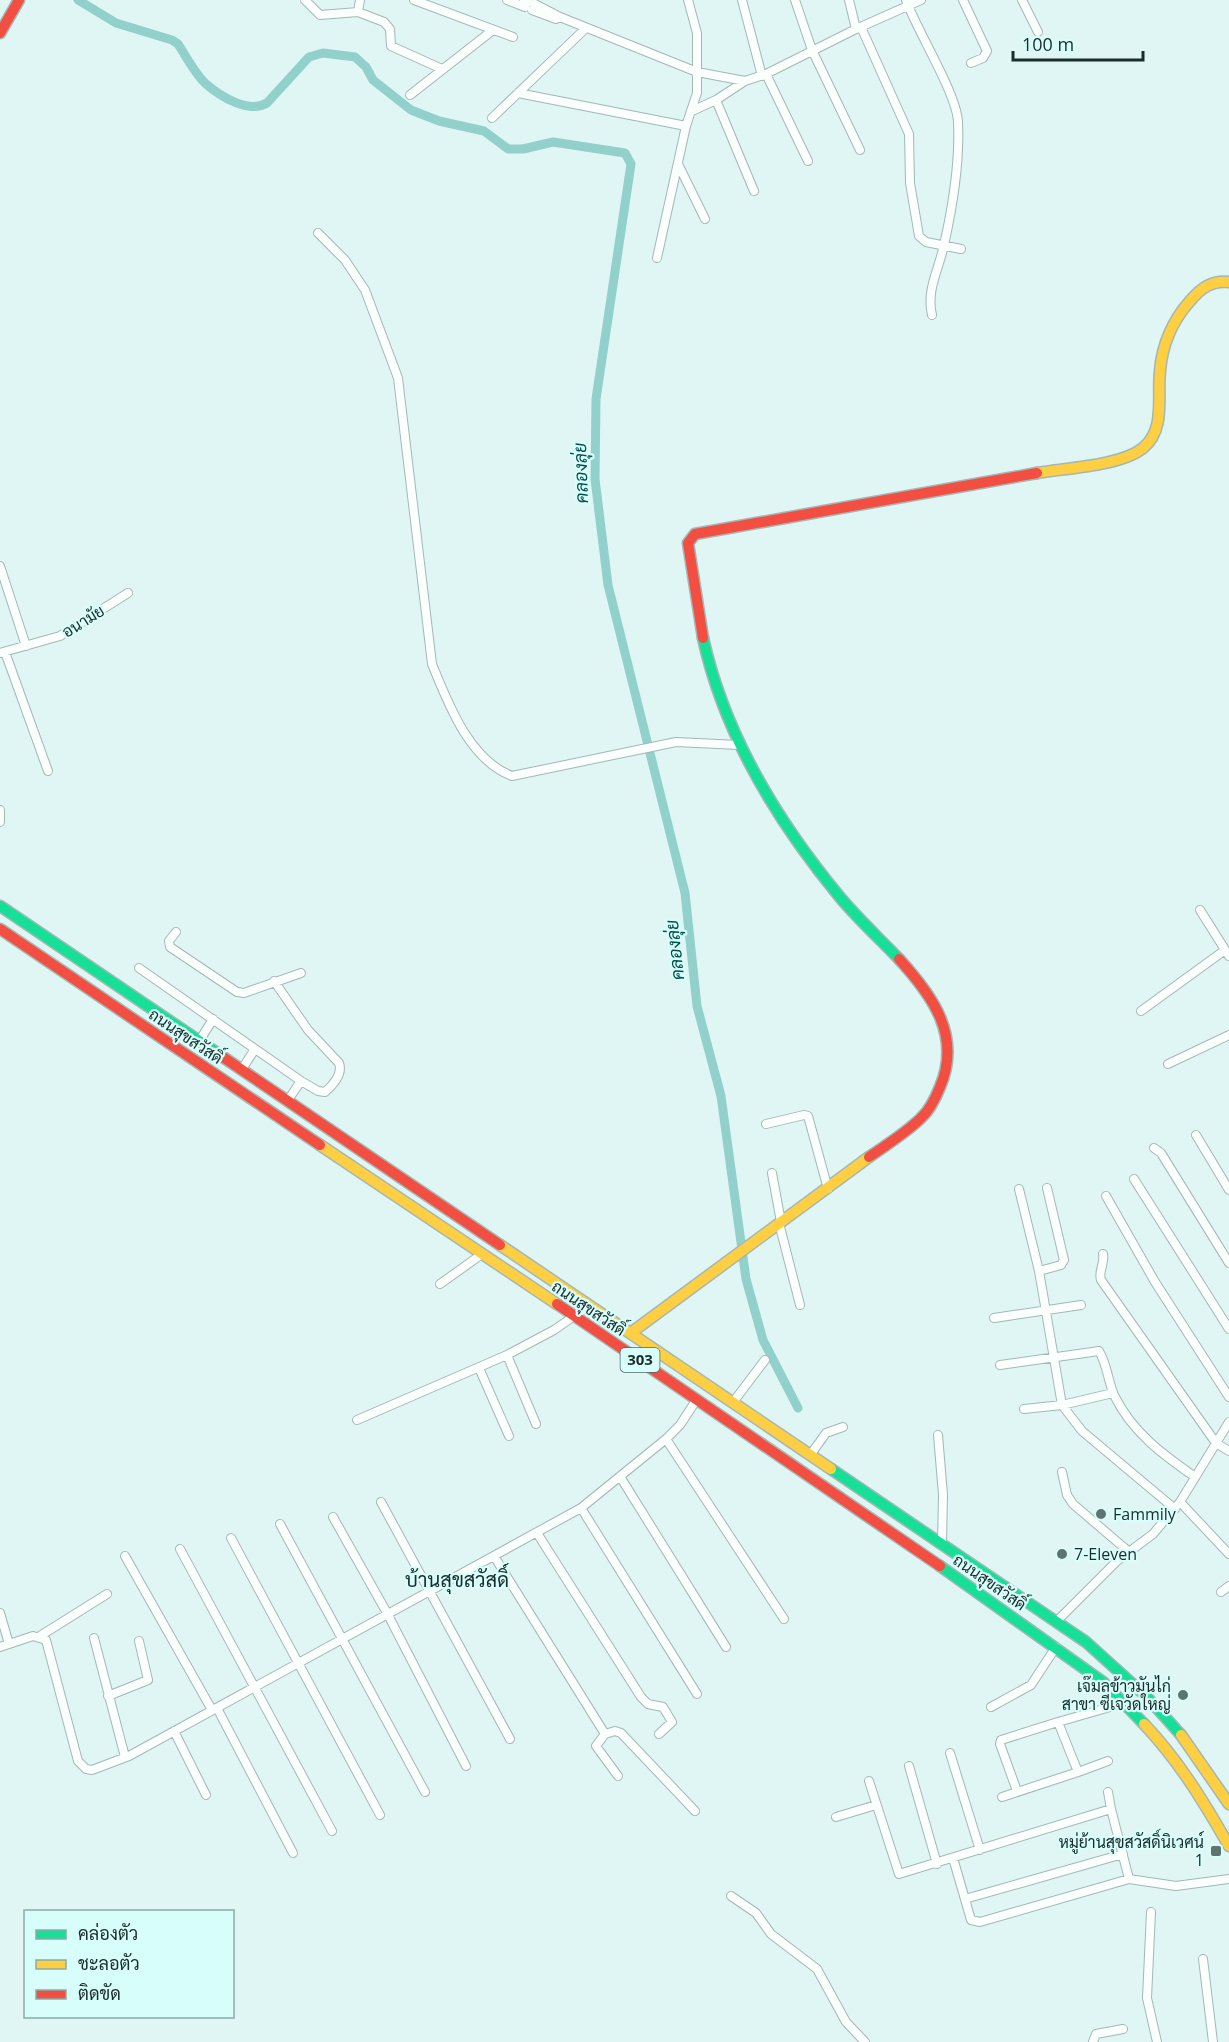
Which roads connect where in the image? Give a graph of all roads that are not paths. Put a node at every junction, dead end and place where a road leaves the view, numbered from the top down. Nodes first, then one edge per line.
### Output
1 (19, 0) edge
2 (305, 0) edge
3 (360, 0) edge
4 (414, 0) edge
5 (507, 0) edge
6 (688, 0) edge
7 (742, 0) edge
8 (795, 0) edge
9 (849, 0) edge
10 (921, 0) edge
11 (963, 0) edge
12 (1022, 0) edge
13 (907, 3) edge
14 (529, 5) edge
15 (358, 12) junction
16 (586, 28) junction
17 (858, 28) junction
18 (494, 30) junction
19 (1038, 32) dead end
20 (0, 33) edge
21 (513, 37) dead end
22 (812, 50) junction
23 (971, 63) dead end
24 (442, 69) junction
25 (697, 72) junction
26 (764, 75) junction
27 (745, 81) junction
28 (518, 93) junction
29 (410, 95) dead end
30 (716, 100) junction
31 (692, 111) junction
32 (492, 118) dead end
33 (686, 126) junction
34 (860, 150) dead end
35 (808, 161) dead end
36 (678, 164) junction
37 (754, 191) dead end
38 (705, 219) dead end
39 (318, 232) dead end
40 (944, 246) junction
41 (961, 249) dead end
42 (657, 258) dead end
43 (1229, 282) edge
44 (932, 315) dead end
45 (0, 566) edge
46 (128, 593) dead end
47 (26, 646) junction
48 (3, 653) edge
49 (739, 745) junction
50 (48, 771) dead end
51 (0, 810) edge
52 (0, 822) edge
53 (0, 906) edge
54 (1200, 910) dead end
55 (0, 929) edge
56 (176, 932) dead end
57 (1227, 953) edge
58 (139, 968) dead end
59 (301, 973) dead end
60 (274, 981) junction
61 (1141, 1011) dead end
62 (213, 1019) junction
63 (1229, 1035) edge
64 (200, 1041) junction
65 (255, 1049) junction
66 (1168, 1064) dead end
67 (242, 1070) junction
68 (301, 1081) junction
69 (288, 1100) junction
70 (766, 1124) dead end
71 (1196, 1135) dead end
72 (1154, 1148) dead end
73 (772, 1173) dead end
74 (1134, 1179) dead end
75 (1047, 1188) dead end
76 (828, 1189) junction
77 (1019, 1189) dead end
78 (1229, 1190) edge
79 (1106, 1196) dead end
80 (780, 1223) junction
81 (482, 1254) junction
82 (1103, 1254) dead end
83 (1229, 1263) edge
84 (1039, 1271) junction
85 (440, 1284) dead end
86 (590, 1305) junction
87 (800, 1305) dead end
88 (1081, 1305) dead end
89 (1046, 1310) junction
90 (576, 1317) junction
91 (994, 1318) dead end
92 (1229, 1329) edge
93 (632, 1332) junction
94 (507, 1355) junction
95 (1054, 1356) junction
96 (765, 1360) dead end
97 (1000, 1365) dead end
98 (479, 1368) junction
99 (1113, 1393) junction
100 (1229, 1397) edge
101 (697, 1399) junction
102 (734, 1401) junction
103 (1062, 1405) junction
104 (1024, 1409) dead end
105 (357, 1420) dead end
106 (1229, 1422) edge
107 (536, 1424) dead end
108 (843, 1427) dead end
109 (938, 1435) dead end
110 (509, 1436) dead end
111 (666, 1438) junction
112 (1216, 1443) junction
113 (1229, 1451) edge
114 (811, 1454) junction
115 (1062, 1472) dead end
116 (1195, 1477) junction
117 (621, 1478) junction
118 (381, 1502) dead end
119 (1177, 1505) junction
120 (581, 1508) junction
121 (333, 1517) dead end
122 (280, 1524) dead end
123 (537, 1533) junction
124 (231, 1538) dead end
125 (942, 1543) junction
126 (180, 1549) dead end
127 (1128, 1551) junction
128 (1229, 1554) edge
129 (125, 1556) dead end
130 (494, 1556) junction
131 (1229, 1586) edge
132 (430, 1590) junction
133 (1221, 1592) dead end
134 (107, 1594) dead end
135 (0, 1613) edge
136 (387, 1613) junction
137 (784, 1619) dead end
138 (1057, 1621) junction
139 (40, 1636) junction
140 (343, 1637) junction
141 (94, 1638) dead end
142 (139, 1641) dead end
143 (9, 1644) junction
144 (0, 1647) edge
145 (726, 1647) dead end
146 (1056, 1647) junction
147 (298, 1662) junction
148 (256, 1685) junction
149 (697, 1695) dead end
150 (108, 1696) junction
151 (1126, 1702) junction
152 (992, 1707) dead end
153 (214, 1709) junction
154 (1058, 1722) junction
155 (174, 1731) junction
156 (605, 1734) junction
157 (659, 1734) dead end
158 (510, 1738) dead end
159 (950, 1752) dead end
160 (125, 1757) junction
161 (1108, 1761) dead end
162 (466, 1766) dead end
163 (909, 1766) dead end
164 (1078, 1772) junction
165 (618, 1776) dead end
166 (868, 1781) dead end
167 (1017, 1791) junction
168 (425, 1792) dead end
169 (1108, 1792) dead end
170 (206, 1796) dead end
171 (1002, 1797) dead end
172 (876, 1804) junction
173 (1229, 1804) edge
174 (1111, 1809) junction
175 (695, 1810) dead end
176 (380, 1815) dead end
177 (836, 1817) dead end
178 (332, 1831) dead end
179 (1229, 1846) edge
180 (980, 1850) junction
181 (293, 1853) dead end
182 (1123, 1854) junction
183 (952, 1858) junction
184 (937, 1864) junction
185 (1129, 1879) junction
186 (1229, 1879) edge
187 (731, 1896) dead end
188 (965, 1899) junction
189 (1151, 1912) dead end
190 (1203, 1959) dead end
191 (1123, 2029) dead end
192 (865, 2042) edge
193 (1093, 2042) edge
194 (1157, 2042) edge
195 (1213, 2042) edge

1 - 20 main road
2 - 15 street
3 - 15 street
4 - 18 street
5 - 14 street
6 - 25 street
7 - 26 street
8 - 22 street
9 - 17 street
10 - 13 street
11 - 23 street
12 - 19 street
13 - 17 street
13 - 40 street
14 - 16 street
15 - 24 street
16 - 25 street
16 - 28 street
17 - 22 street
17 - 40 street
18 - 21 street
18 - 24 street
22 - 26 street
22 - 34 street
24 - 29 street
25 - 27 street
25 - 31 street
26 - 27 street
26 - 35 street
27 - 30 street
28 - 32 street
28 - 33 street
30 - 31 street
30 - 37 street
31 - 33 street
33 - 36 street
36 - 38 street
36 - 42 street
39 - 49 street
40 - 41 street
40 - 44 street
43 - 49 main road
45 - 47 street
46 - 47 street, อนามัย
47 - 48 street, อนามัย
48 - 50 street
49 - 76 main road
51 - 52 street
53 - 64 main road, ถนนสุขสวัสดิ์ / 303
54 - 57 street
55 - 81 main road, ถนนสุขสวัสดิ์ / 303
56 - 60 street
57 - 61 street
58 - 62 street
59 - 60 street
60 - 68 street
62 - 64 street
62 - 65 street
63 - 66 street
64 - 67 main road, ถนนสุขสวัสดิ์ / 303
65 - 67 street
65 - 68 street
67 - 69 main road, ถนนสุขสวัสดิ์ / 303
68 - 69 street
69 - 86 main road, ถนนสุขสวัสดิ์ / 303
70 - 76 street
71 - 78 street
72 - 83 street
73 - 80 street
74 - 92 street
75 - 84 street
76 - 80 main road
77 - 84 street
79 - 100 street
80 - 87 street
80 - 93 main road
81 - 85 street
81 - 90 main road, ถนนสุขสวัสดิ์ / 303
82 - 112 street
84 - 89 street
86 - 90 street
86 - 93 main road, ถนนสุขสวัสดิ์ / 303
88 - 89 street
89 - 91 street
89 - 95 street
90 - 94 street
90 - 101 main road, ถนนสุขสวัสดิ์ / 303
93 - 102 main road, ถนนสุขสวัสดิ์ / 303
94 - 98 street
94 - 107 street
95 - 97 street
95 - 99 street
95 - 103 street
96 - 102 street
98 - 105 street
98 - 110 street
99 - 103 street
99 - 116 street
101 - 111 street
101 - 146 main road, ถนนสุขสวัสดิ์ / 303
102 - 114 main road, ถนนสุขสวัสดิ์ / 303
103 - 104 street
103 - 119 street
106 - 112 street
108 - 114 street
109 - 125 street
111 - 117 street
111 - 137 street
112 - 113 street
112 - 116 street
114 - 125 main road, ถนนสุขสวัสดิ์ / 303
115 - 127 street
116 - 119 street
117 - 120 street
117 - 145 street
118 - 132 street
119 - 127 street
119 - 128 street
120 - 123 street
120 - 149 street
121 - 136 street
122 - 140 street
123 - 130 street
123 - 157 street
124 - 147 street
125 - 138 main road, ถนนสุขสวัสดิ์ / 303
126 - 148 street
127 - 138 street
129 - 153 street
130 - 132 street
130 - 156 street
131 - 133 street
132 - 136 street
132 - 158 street
134 - 139 street
135 - 143 street
136 - 140 street
136 - 162 street
138 - 173 main road, ถนนสุขสวัสดิ์ / 303
139 - 143 street
139 - 160 street
140 - 147 street
140 - 168 street
141 - 150 street
142 - 150 street
143 - 144 street
146 - 151 main road, ถนนสุขสวัสดิ์ / 303
146 - 152 street
147 - 148 street
147 - 176 street
148 - 153 street
148 - 178 street
150 - 160 street
151 - 154 street
151 - 179 main road, ถนนสุขสวัสดิ์ / 303
153 - 155 street
153 - 181 street
154 - 164 street
154 - 167 street
155 - 160 street
155 - 170 street
156 - 165 street
156 - 175 street
159 - 180 street
161 - 164 street
163 - 184 street
164 - 167 street
166 - 172 street
167 - 171 street
169 - 174 street
172 - 177 street
172 - 184 street
174 - 180 street
174 - 182 street
180 - 183 street
182 - 185 street
182 - 188 street
183 - 184 street
183 - 188 street
185 - 186 street
185 - 188 street
187 - 192 street
189 - 194 street
190 - 195 street
191 - 193 street

